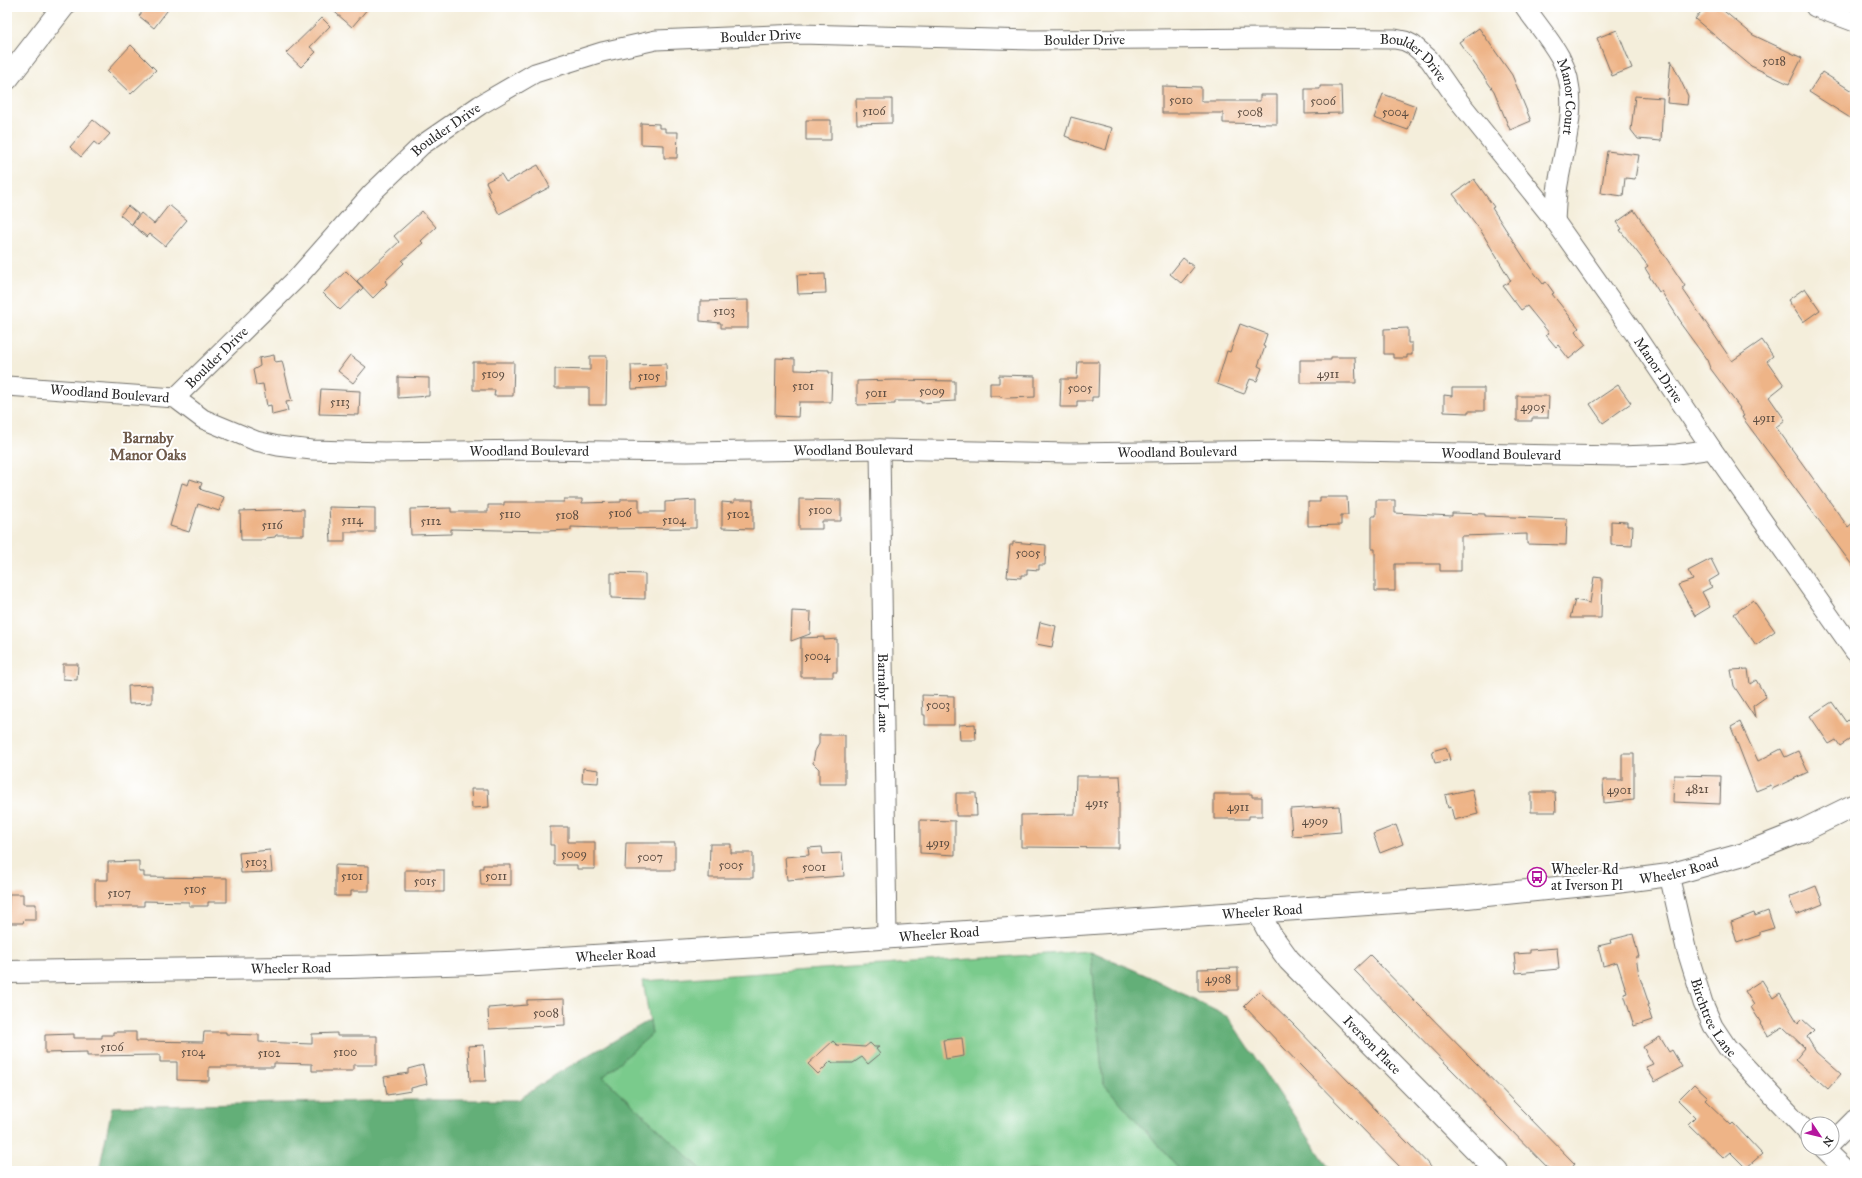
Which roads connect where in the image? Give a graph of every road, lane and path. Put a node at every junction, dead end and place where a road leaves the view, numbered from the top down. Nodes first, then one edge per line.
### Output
1 (63, 7) edge
2 (1525, 7) edge
3 (1815, 7) edge
4 (1855, 22) edge
5 (7, 79) edge
6 (1454, 95) joint
7 (1555, 221) junction
8 (7, 386) edge
9 (175, 398) junction
10 (880, 449) junction
11 (1712, 449) junction
12 (1855, 652) edge
13 (1855, 805) edge
14 (1669, 875) junction
15 (1258, 911) junction
16 (887, 937) junction
17 (7, 972) edge
18 (1855, 1119) edge
19 (1800, 1125) edge
20 (1840, 1133) edge
21 (1834, 1156) edge
22 (1497, 1171) edge
23 (1847, 1171) edge

1 - 5 main road
2 - 7 street, Manor Court
3 - 4 street
6 - 7 street, Manor Drive
6 - 9 street, Boulder Drive
7 - 11 street, Manor Drive
8 - 9 street, Woodland Boulevard
9 - 10 street, Woodland Boulevard
10 - 11 street, Woodland Boulevard
10 - 16 street, Barnaby Lane
11 - 12 street, Manor Drive
13 - 14 main road, Wheeler Road
14 - 15 main road, Wheeler Road
14 - 19 street, Birchtree Lane
15 - 16 main road, Wheeler Road
15 - 22 main road, Iverson Place
16 - 17 main road, Wheeler Road
18 - 20 street
21 - 23 street

